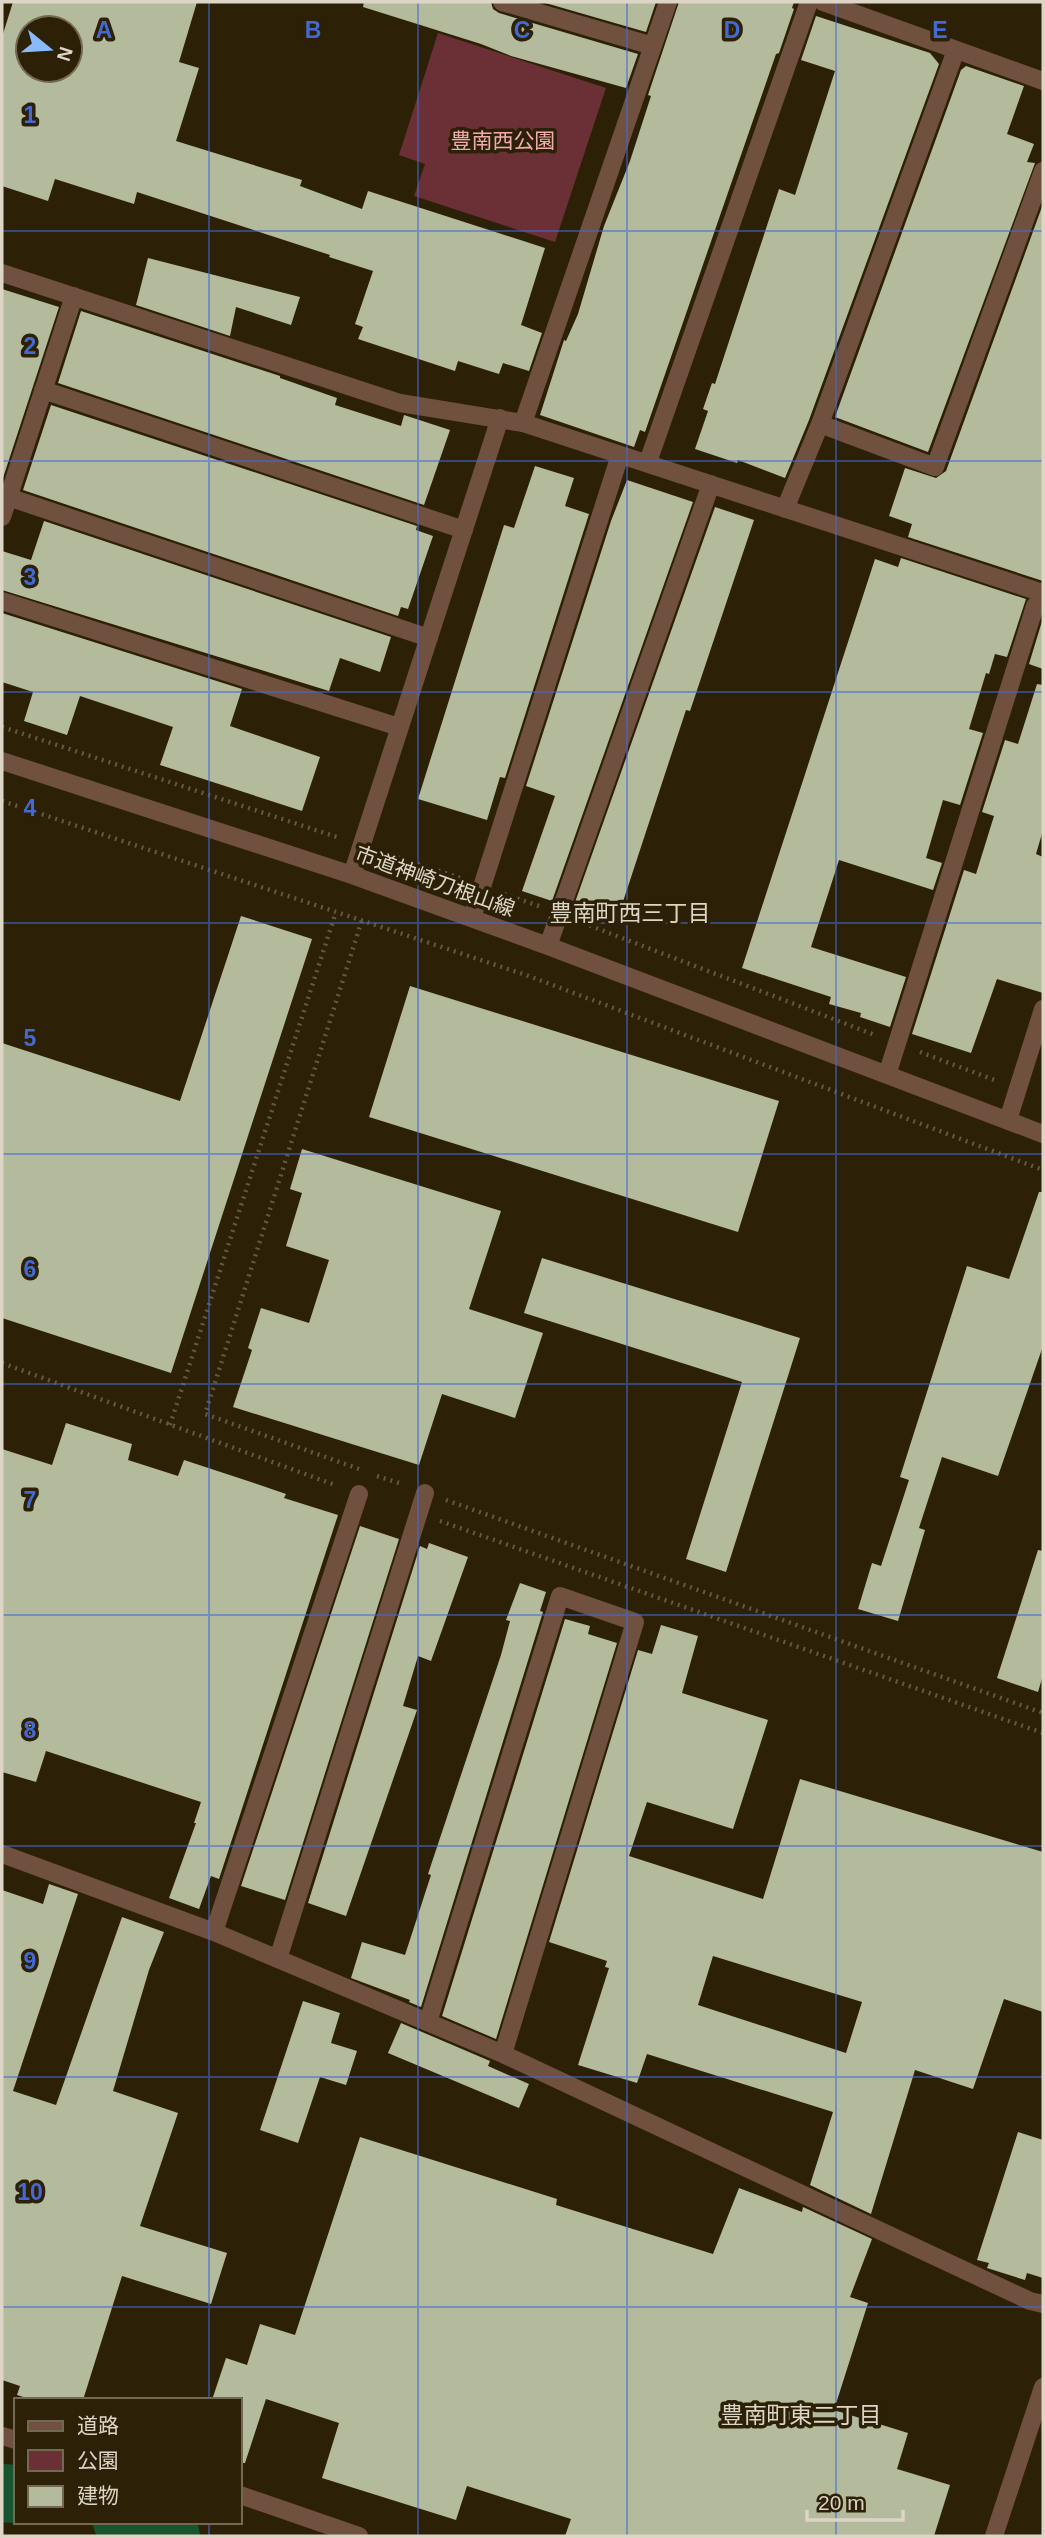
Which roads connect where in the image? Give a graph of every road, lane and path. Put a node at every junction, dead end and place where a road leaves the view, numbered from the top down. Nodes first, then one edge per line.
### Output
1 (502, 2) edge
2 (668, 2) edge
3 (809, 2) edge
4 (823, 2) edge
5 (653, 46) junction
6 (956, 50) junction
7 (1043, 81) edge
8 (1043, 171) edge
9 (2, 273) edge
10 (74, 296) junction
11 (43, 390) junction
12 (500, 418) junction
13 (523, 423) junction
14 (820, 424) junction
15 (620, 454) junction
16 (648, 462) junction
17 (711, 484) junction
18 (8, 497) junction
19 (785, 509) junction
20 (2, 517) edge
21 (464, 530) junction
22 (1043, 593) edge
23 (1043, 599) edge
24 (2, 601) edge
25 (429, 638) junction
26 (2, 727) edge
27 (399, 727) junction
28 (2, 761) edge
29 (2, 802) edge
30 (361, 845) junction
31 (352, 875) junction
32 (482, 886) junction
33 (336, 912) junction
34 (559, 914) junction
35 (472, 918) junction
36 (362, 920) junction
37 (548, 946) junction
38 (1043, 1010) edge
39 (897, 1043) junction
40 (887, 1074) junction
41 (1018, 1089) junction
42 (1007, 1120) junction
43 (1043, 1134) edge
44 (1043, 1170) edge
45 (2, 1363) edge
46 (170, 1425) junction
47 (360, 1470) dead end
48 (373, 1474) dead end
49 (425, 1493) junction
50 (359, 1494) joint
51 (419, 1514) junction
52 (1043, 1713) edge
53 (1043, 1733) edge
54 (2, 1854) edge
55 (214, 1932) junction
56 (278, 1959) junction
57 (428, 2022) junction
58 (503, 2054) junction
59 (1043, 2304) edge
60 (1043, 2387) edge
61 (242, 2496) edge
62 (359, 2536) edge
63 (994, 2536) edge

1 - 5 street
2 - 5 street
3 - 16 street
4 - 6 street
5 - 13 street
6 - 7 street
6 - 14 street
8 - 14 street
9 - 10 street
10 - 11 street
10 - 12 street
11 - 18 street
11 - 21 street
12 - 13 street
12 - 21 street
13 - 15 street
14 - 19 street
15 - 16 street
15 - 32 street
16 - 17 street
17 - 19 street
17 - 34 street
18 - 20 street
18 - 25 street
19 - 22 street
21 - 25 street
23 - 39 street
24 - 27 street
25 - 27 street
26 - 30 path
27 - 30 street
28 - 31 street, 市道神崎刀根山線
29 - 33 path
30 - 31 street
30 - 32 path
31 - 35 street, 市道神崎刀根山線
32 - 34 path
32 - 35 street
33 - 36 path
33 - 46 path
34 - 37 street
34 - 39 path
35 - 37 street, 市道神崎刀根山線
36 - 44 path
36 - 47 path
37 - 40 street, 市道神崎刀根山線
38 - 41 street
39 - 40 street
39 - 41 path
40 - 42 street, 市道神崎刀根山線
41 - 42 street
42 - 43 street, 市道神崎刀根山線
45 - 46 path
46 - 50 path
48 - 49 path
49 - 51 street
49 - 52 path
50 - 55 street
51 - 53 path
51 - 56 street
54 - 55 street
55 - 56 street
56 - 57 street
57 - 58 street
57 - 58 street
58 - 59 street
60 - 63 street
61 - 62 street

